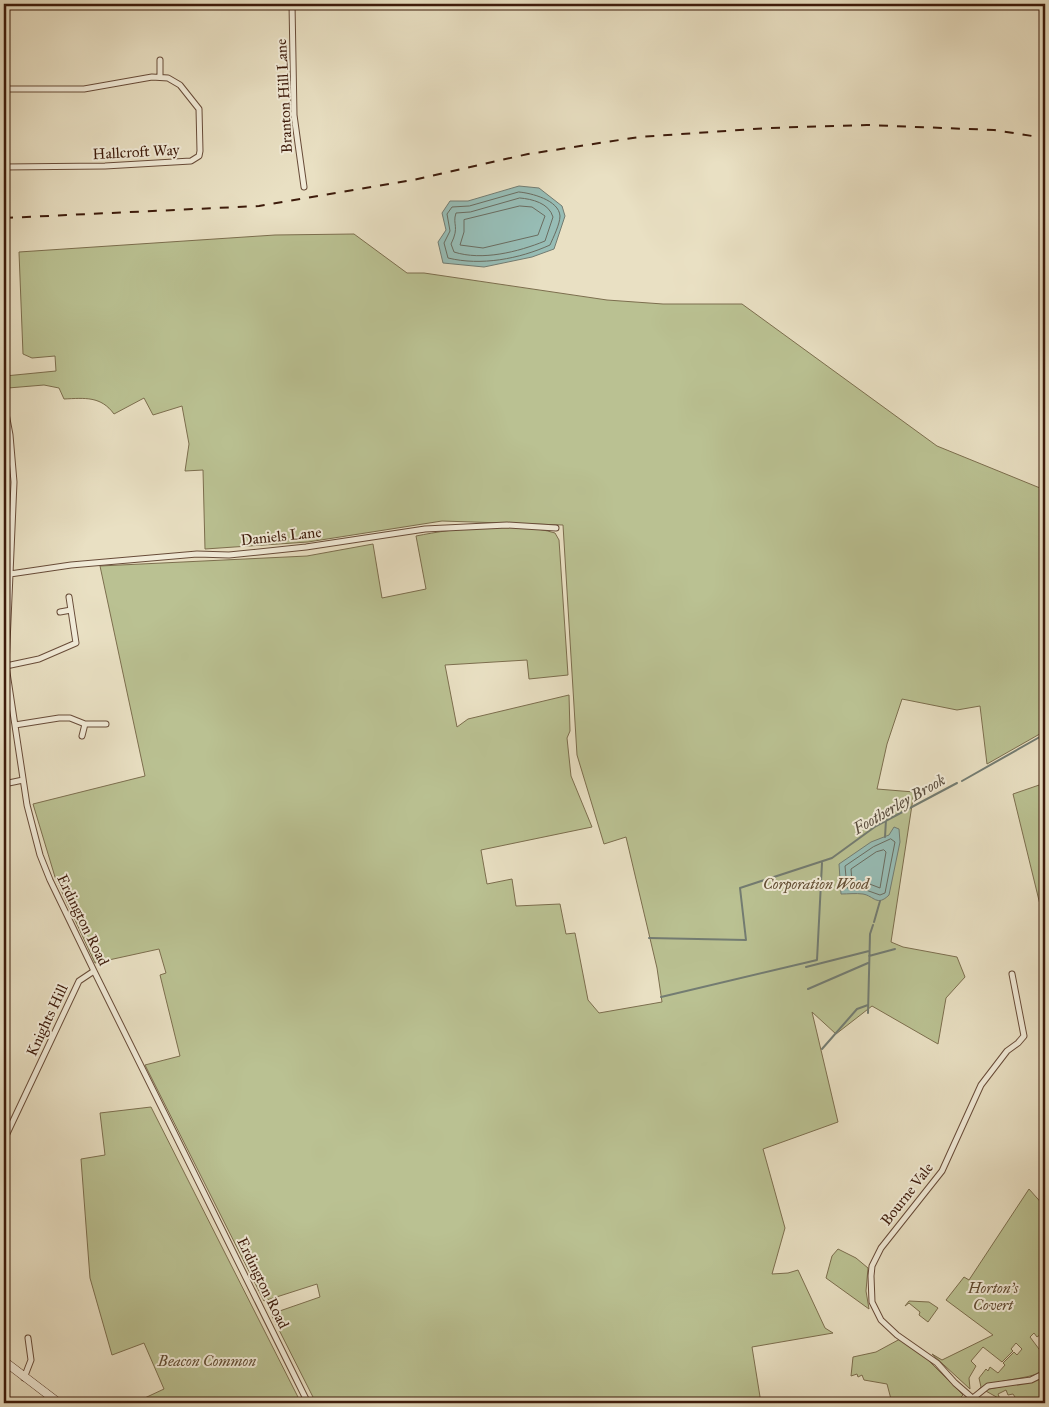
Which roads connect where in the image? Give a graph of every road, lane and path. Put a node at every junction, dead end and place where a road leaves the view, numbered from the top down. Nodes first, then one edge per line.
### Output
1 (292, 4) edge
2 (160, 60) dead end
3 (160, 77) junction
4 (4, 89) edge
5 (4, 167) edge
6 (304, 187) dead end
7 (4, 403) edge
8 (4, 511) edge
9 (12, 513) junction
10 (556, 528) dead end
11 (10, 574) junction
12 (68, 597) dead end
13 (71, 610) junction
14 (60, 612) dead end
15 (6, 666) junction
16 (85, 724) junction
17 (106, 724) dead end
18 (14, 726) junction
19 (82, 736) dead end
20 (23, 780) junction
21 (4, 784) edge
22 (94, 971) junction
23 (1012, 974) dead end
24 (4, 1140) edge
25 (28, 1338) dead end
26 (4, 1361) edge
27 (1045, 1374) edge
28 (24, 1378) junction
29 (973, 1398) junction
30 (59, 1403) edge
31 (308, 1403) edge
32 (978, 1403) edge

1 - 6 street, Branton Hill Lane
2 - 3 street
3 - 4 street
3 - 5 street, Hallcroft Way
7 - 9 street, Erdington Road
8 - 9 street
9 - 11 street, Erdington Road
10 - 11 street, Daniels Lane
11 - 15 street, Erdington Road
12 - 13 street
13 - 14 street
13 - 15 street
15 - 18 street, Erdington Road
16 - 17 street
16 - 18 street
16 - 19 street
18 - 20 street, Erdington Road
20 - 21 street
20 - 22 street, Erdington Road
22 - 24 street, Knights Hill
22 - 31 street, Erdington Road
23 - 29 street, Bourne Vale
25 - 28 street
26 - 28 street
27 - 29 street
28 - 30 street
29 - 32 street, Bourne Vale

